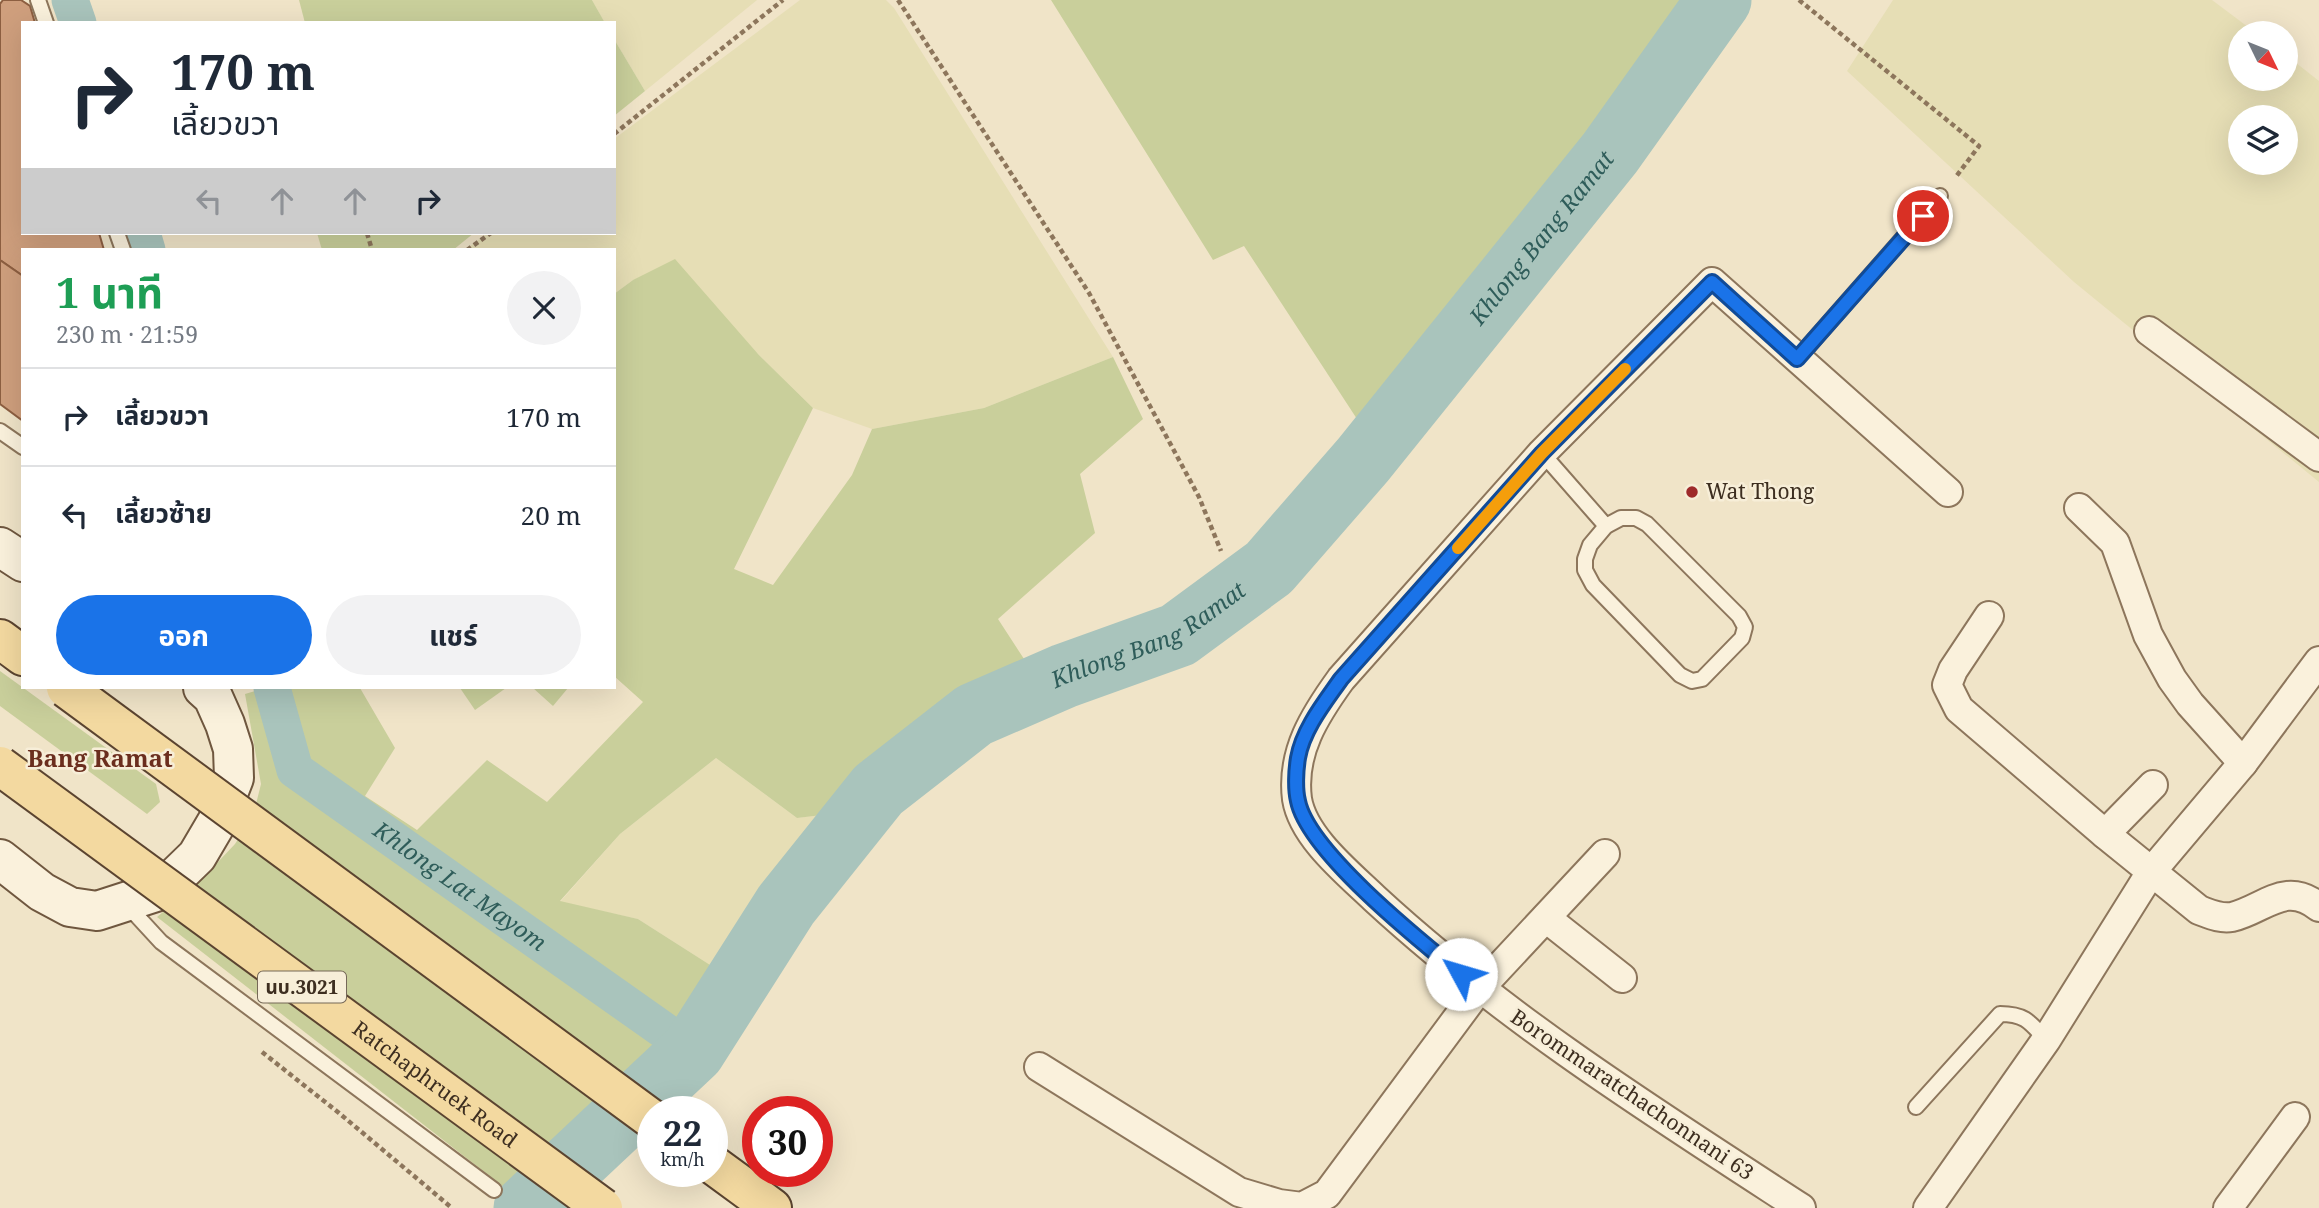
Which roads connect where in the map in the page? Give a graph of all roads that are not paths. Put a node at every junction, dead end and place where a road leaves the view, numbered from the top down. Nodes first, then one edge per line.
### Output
1 (38, 0) edge
2 (45, 21) edge
3 (1940, 196) road end
4 (2149, 331) dead end
5 (1797, 359) junction
6 (0, 431) edge
7 (21, 446) edge
8 (1542, 453) junction
9 (2319, 457) edge
10 (1948, 492) dead end
11 (2079, 508) dead end
12 (1606, 526) junction
13 (0, 547) edge
14 (21, 561) edge
15 (1989, 616) dead end
16 (0, 639) edge
17 (21, 655) edge
18 (2319, 661) edge
19 (67, 689) edge
20 (204, 689) edge
21 (2243, 763) junction
22 (0, 766) edge
23 (2153, 785) dead end
24 (2105, 834) junction
25 (1605, 854) dead end
26 (0, 859) edge
27 (2151, 872) junction
28 (125, 903) junction
29 (2319, 907) edge
30 (1546, 918) junction
31 (1622, 978) dead end
32 (1479, 989) junction
33 (2046, 1040) junction
34 (1039, 1067) dead end
35 (1916, 1107) dead end
36 (637, 1108) edge
37 (2295, 1117) dead end
38 (728, 1176) edge
39 (494, 1190) dead end
40 (603, 1208) edge
41 (772, 1208) edge
42 (1801, 1208) edge
43 (1928, 1208) edge
44 (2228, 1208) edge

1 - 2 lane
3 - 5 lane
4 - 9 street
5 - 8 street, Borommaratchachonnani 63
5 - 10 street
6 - 7 lane
8 - 12 lane
8 - 32 street, Borommaratchachonnani 63
11 - 21 street
12 - 12 lane
13 - 14 main road
15 - 24 street
16 - 17 main road
18 - 21 street
19 - 36 main road, bridge
20 - 28 main road
21 - 27 street
22 - 40 main road, Ratchaphruek Road / นบ.3021, bridge
23 - 24 street
24 - 27 street
25 - 30 street
26 - 28 main road
27 - 29 street
27 - 33 street
28 - 39 lane
30 - 31 street
30 - 32 street
32 - 34 street
32 - 42 street, Borommaratchachonnani 63
33 - 35 lane
33 - 43 street
37 - 44 street
38 - 41 main road

